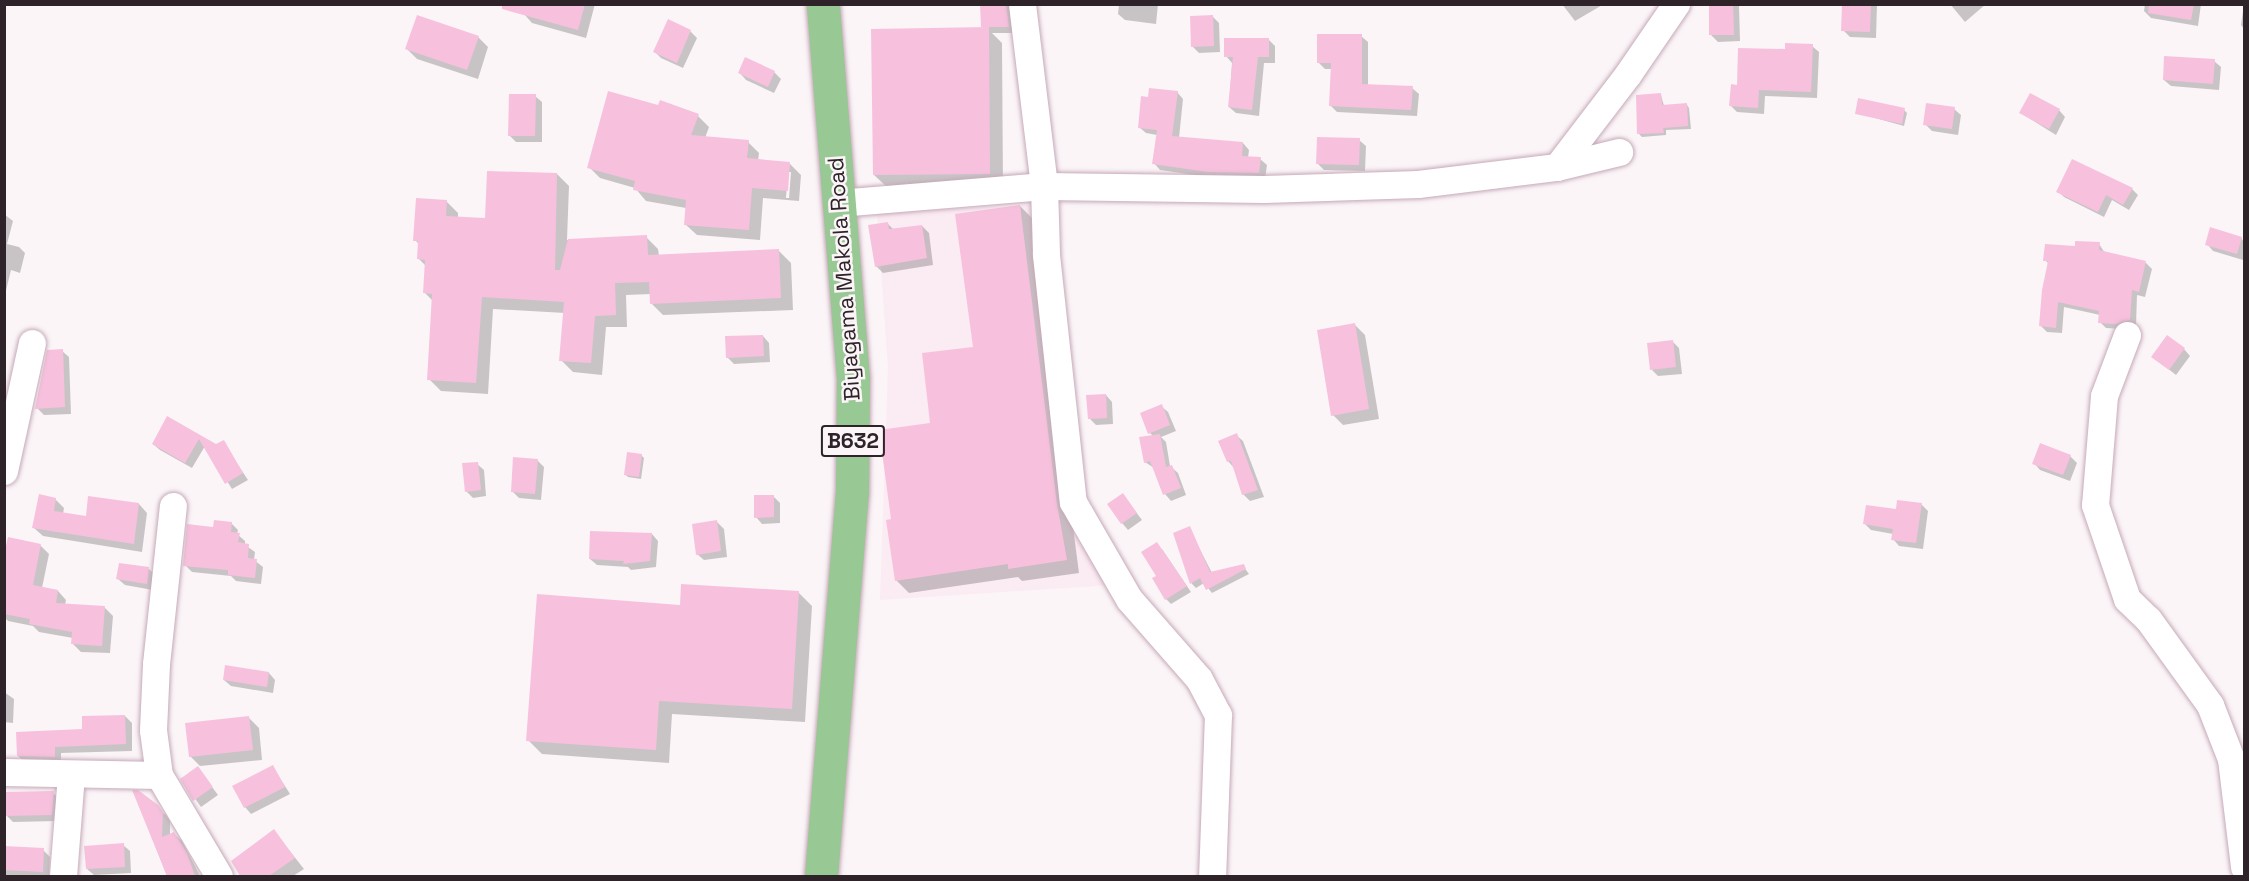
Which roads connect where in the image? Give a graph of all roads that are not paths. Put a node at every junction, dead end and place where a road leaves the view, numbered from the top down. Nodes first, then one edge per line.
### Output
1 (823, 4) edge
2 (1022, 4) edge
3 (1676, 4) edge
4 (1619, 152) dead end
5 (1557, 167) junction
6 (1044, 186) junction
7 (838, 203) junction
8 (2127, 335) dead end
9 (32, 343) dead end
10 (4, 471) edge
11 (173, 506) dead end
12 (4, 772) edge
13 (71, 774) junction
14 (159, 775) junction
15 (2244, 867) edge
16 (63, 876) edge
17 (219, 876) edge
18 (821, 876) edge
19 (1212, 876) edge

1 - 7 main road, Biyagama Makola Road / B632
2 - 6 street
3 - 5 street
4 - 5 street
5 - 6 street
6 - 7 street
6 - 19 street
7 - 18 main road, Biyagama Makola Road / B632
8 - 15 street
9 - 10 street
11 - 14 street
12 - 13 street
13 - 14 street
13 - 16 street
14 - 17 street

